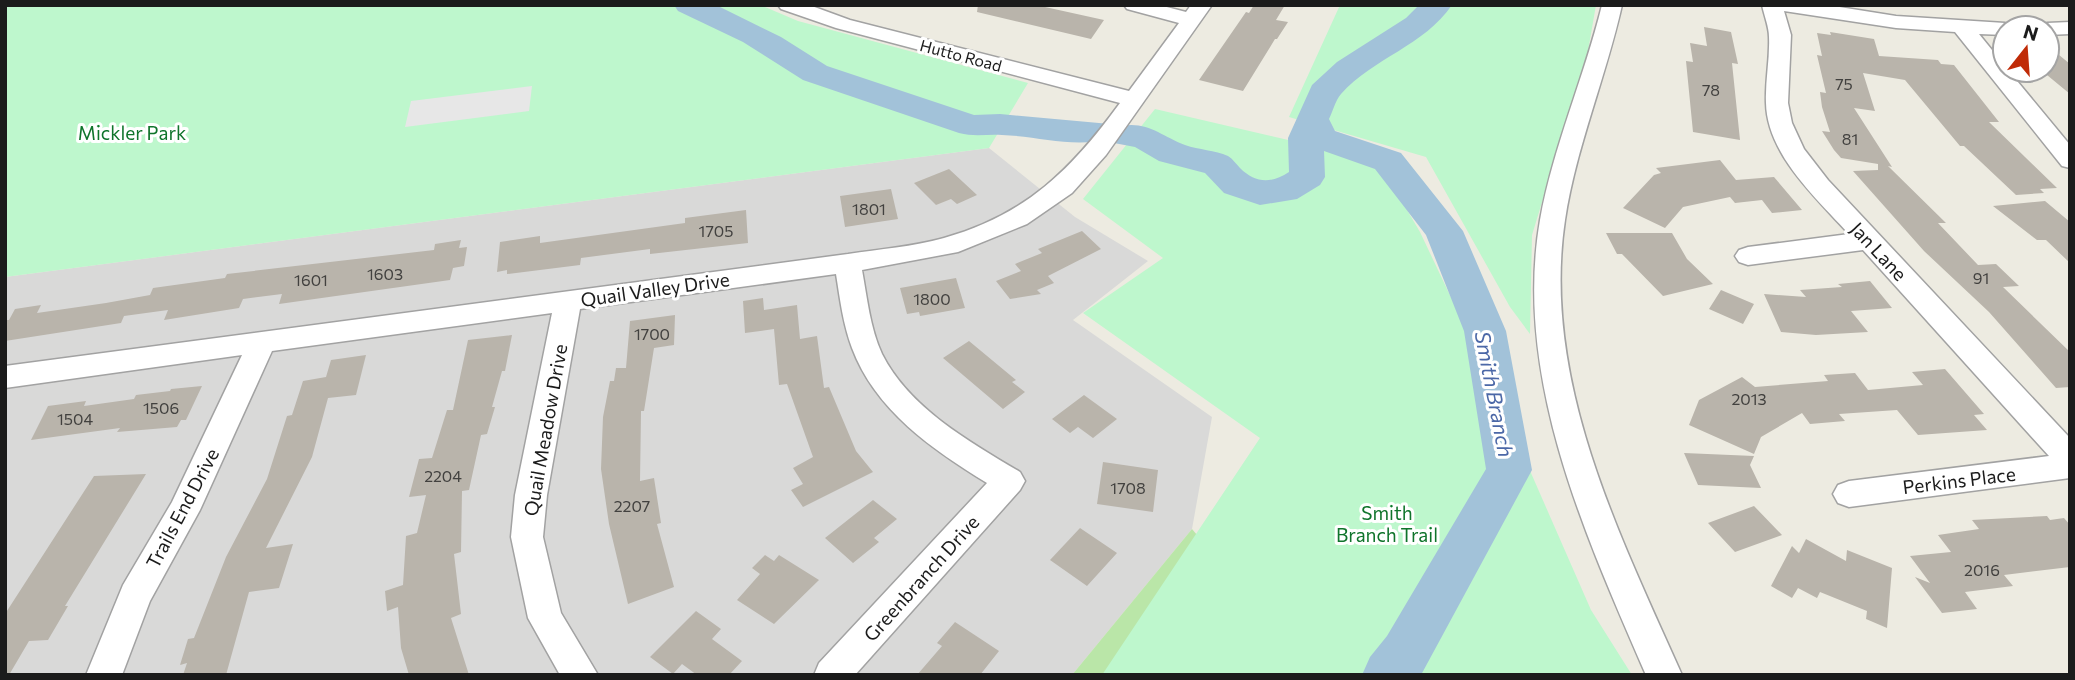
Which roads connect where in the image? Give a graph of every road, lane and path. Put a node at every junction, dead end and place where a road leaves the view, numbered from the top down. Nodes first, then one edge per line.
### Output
1 (788, 5) edge
2 (1134, 5) edge
3 (1612, 5) edge
4 (1772, 5) edge
5 (1785, 5) edge
6 (1197, 12) edge
7 (1963, 28) junction
8 (1991, 29) edge
9 (1135, 100) junction
10 (2070, 161) edge
11 (1869, 240) junction
12 (1748, 256) dead end
13 (848, 263) junction
14 (568, 300) junction
15 (262, 342) junction
16 (5, 377) edge
17 (2070, 460) edge
18 (2070, 466) edge
19 (1849, 494) dead end
20 (104, 675) edge
21 (580, 675) edge
22 (832, 675) edge
23 (1664, 675) edge

1 - 9 street, Hutto Road
2 - 6 street
3 - 23 street
4 - 11 street, Jan Lane
5 - 7 street
6 - 9 street, Quail Valley Drive
7 - 8 street
7 - 10 street
9 - 13 street, Quail Valley Drive
11 - 12 street
11 - 17 street, Jan Lane
13 - 14 street, Quail Valley Drive
13 - 22 street, Greenbranch Drive
14 - 15 street, Quail Valley Drive
14 - 21 street, Quail Meadow Drive
15 - 16 street, Quail Valley Drive
15 - 20 street, Trails End Drive
18 - 19 street, Perkins Place

